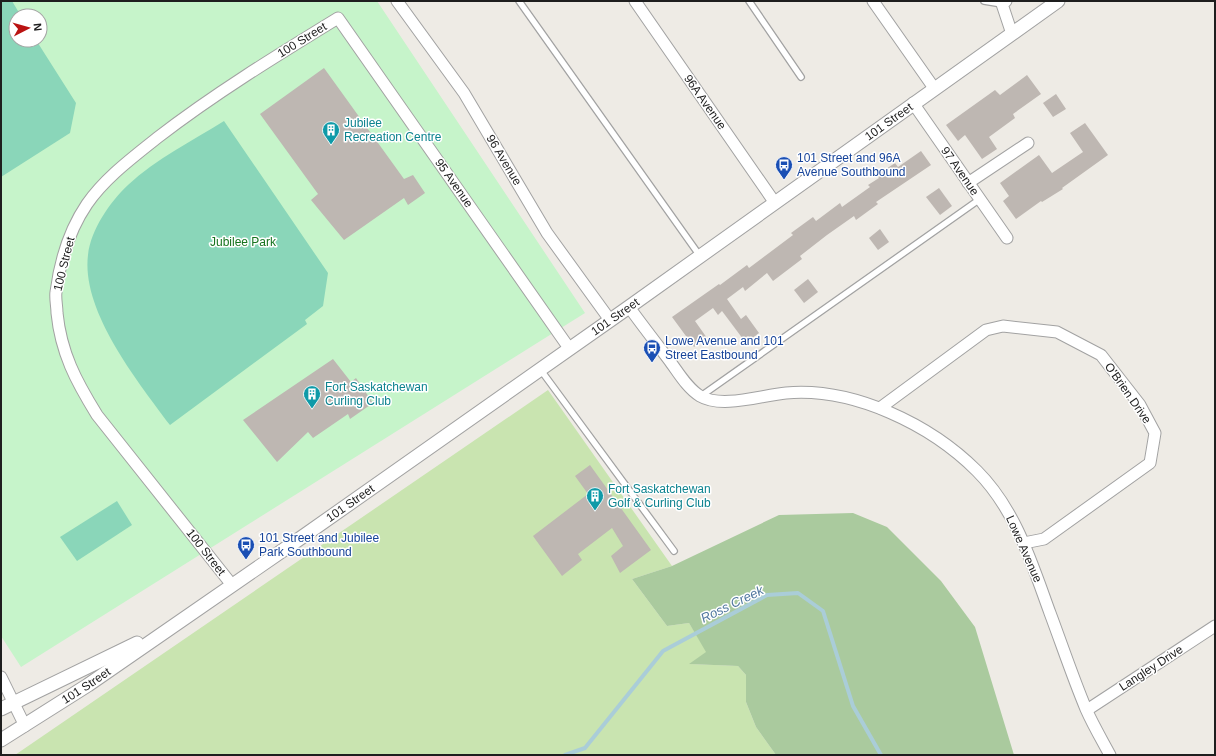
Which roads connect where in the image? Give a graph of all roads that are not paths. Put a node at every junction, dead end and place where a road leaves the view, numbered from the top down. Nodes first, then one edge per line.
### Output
1 (397, 1) edge
2 (519, 1) edge
3 (635, 1) edge
4 (749, 1) edge
5 (873, 1) edge
6 (984, 1) edge
7 (1058, 1) edge
8 (1004, 2) edge
9 (338, 18) joint
10 (1012, 34) junction
11 (801, 77) dead end
12 (934, 88) junction
13 (913, 103) junction
14 (1028, 143) dead end
15 (968, 183) junction
16 (980, 199) junction
17 (775, 202) junction
18 (1007, 238) dead end
19 (701, 257) junction
20 (629, 308) junction
21 (610, 320) junction
22 (569, 348) junction
23 (540, 369) junction
24 (700, 396) junction
25 (880, 408) junction
26 (1024, 543) junction
27 (674, 551) dead end
28 (232, 585) junction
29 (1215, 626) edge
30 (169, 628) junction
31 (1, 677) edge
32 (14, 702) junction
33 (1, 710) edge
34 (1087, 710) junction
35 (26, 726) junction
36 (1, 740) edge
37 (1110, 755) edge

1 - 21 street, 96 Avenue
2 - 19 lane
3 - 17 street, 96A Avenue
4 - 11 lane
5 - 12 street
6 - 8 lane
7 - 10 street, 101 Street
8 - 10 street
9 - 22 street, 95 Avenue
9 - 28 street, 100 Street
10 - 12 street, 101 Street
12 - 13 street, 101 Street
13 - 15 street, 97 Avenue
13 - 17 street, 101 Street
14 - 15 street
15 - 16 street, 97 Avenue
16 - 18 street, 97 Avenue
16 - 24 lane
17 - 19 street, 101 Street
19 - 20 street, 101 Street
20 - 21 street, 101 Street
20 - 24 street
21 - 22 street, 101 Street
22 - 23 street, 101 Street
23 - 27 lane
23 - 28 street, 101 Street
24 - 25 street, Lowe Avenue
25 - 26 street, Lowe Avenue
25 - 26 street, O'Brien Drive
26 - 34 street, Lowe Avenue
28 - 30 street, 101 Street
29 - 34 street, Langley Drive
30 - 32 street, 101 Street
30 - 35 street, 101 Street
31 - 32 street
32 - 33 street, 101 Street
32 - 35 street
34 - 37 street, Lowe Avenue
35 - 36 street, 101 Street

